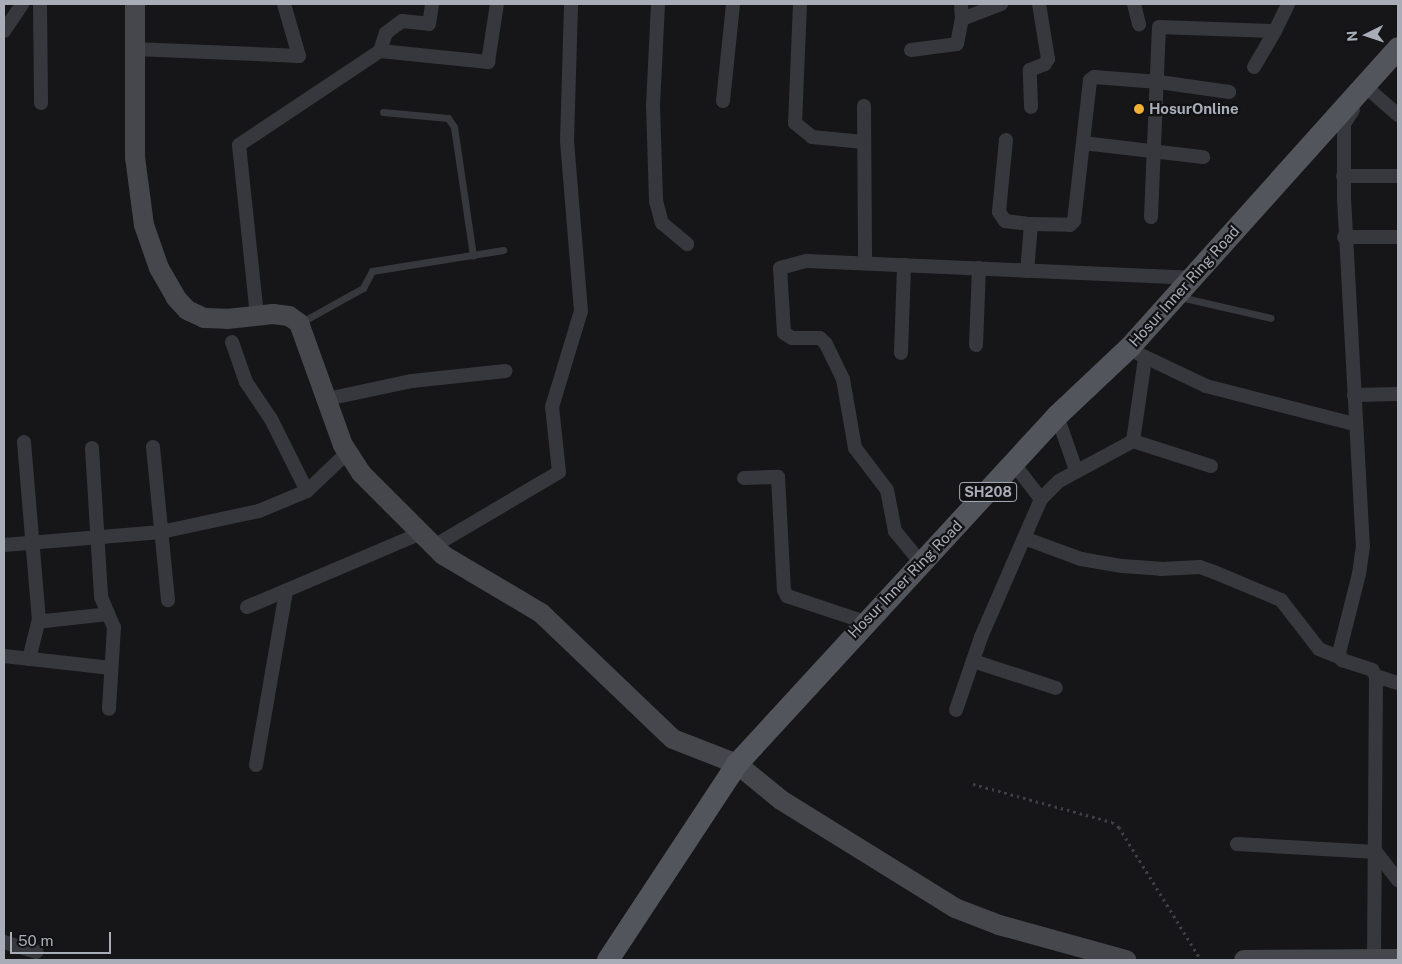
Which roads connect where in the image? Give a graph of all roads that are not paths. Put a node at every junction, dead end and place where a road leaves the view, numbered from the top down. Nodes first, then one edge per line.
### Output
1 (22, 4) edge
2 (40, 4) edge
3 (135, 4) edge
4 (284, 4) edge
5 (432, 4) edge
6 (497, 4) edge
7 (571, 4) edge
8 (658, 4) edge
9 (733, 4) edge
10 (800, 4) edge
11 (961, 4) edge
12 (1001, 4) edge
13 (1039, 4) edge
14 (1134, 4) edge
15 (1288, 4) edge
16 (962, 18) junction
17 (1139, 24) dead end
18 (4, 31) edge
19 (1275, 31) junction
20 (134, 48) junction
21 (1398, 48) edge
22 (911, 50) dead end
23 (380, 52) junction
24 (1254, 67) dead end
25 (1159, 82) junction
26 (1360, 91) junction
27 (1229, 92) dead end
28 (723, 101) dead end
29 (41, 103) dead end
30 (864, 106) dead end
31 (1031, 107) dead end
32 (383, 112) dead end
33 (1398, 114) edge
34 (1006, 140) dead end
35 (864, 142) junction
36 (1083, 143) junction
37 (1155, 151) junction
38 (1203, 157) dead end
39 (1343, 176) junction
40 (1398, 176) edge
41 (1151, 217) dead end
42 (1031, 224) junction
43 (1398, 236) edge
44 (1344, 237) junction
45 (686, 244) dead end
46 (503, 250) dead end
47 (473, 256) junction
48 (865, 263) junction
49 (904, 265) junction
50 (979, 268) junction
51 (1027, 271) junction
52 (1191, 278) junction
53 (1175, 296) junction
54 (257, 316) junction
55 (1271, 318) dead end
56 (300, 323) junction
57 (232, 342) dead end
58 (976, 345) dead end
59 (901, 353) dead end
60 (1138, 353) junction
61 (505, 371) dead end
62 (1398, 394) edge
63 (1354, 395) junction
64 (327, 399) junction
65 (1056, 416) junction
66 (1354, 424) junction
67 (1133, 441) junction
68 (24, 442) dead end
69 (153, 447) dead end
70 (92, 448) dead end
71 (348, 452) junction
72 (1014, 464) junction
73 (1211, 466) dead end
74 (1076, 470) junction
75 (744, 478) dead end
76 (307, 491) junction
77 (1041, 499) junction
78 (161, 532) junction
79 (97, 537) junction
80 (1024, 538) junction
81 (427, 539) junction
82 (34, 543) junction
83 (4, 545) edge
84 (922, 564) junction
85 (286, 591) junction
86 (168, 600) dead end
87 (247, 608) dead end
88 (108, 614) junction
89 (39, 619) junction
90 (865, 622) junction
91 (4, 656) edge
92 (1339, 657) junction
93 (29, 659) junction
94 (973, 661) junction
95 (111, 668) junction
96 (1376, 676) junction
97 (1398, 683) edge
98 (1056, 688) dead end
99 (109, 709) dead end
100 (956, 710) dead end
101 (737, 764) junction
102 (256, 765) dead end
103 (1237, 844) dead end
104 (1376, 852) junction
105 (1398, 880) edge
106 (4, 942) edge
107 (36, 952) dead end
108 (1398, 958) edge
109 (1374, 959) edge
110 (608, 960) edge
111 (1126, 960) edge
112 (1244, 960) edge

1 - 18 street
2 - 29 street
3 - 20 street
4 - 20 street
5 - 23 street
6 - 23 street
7 - 81 street
8 - 45 street
9 - 28 street
10 - 35 street
11 - 16 street
12 - 16 street
13 - 31 street
14 - 17 street
15 - 19 street
16 - 22 street
19 - 24 street
19 - 25 street
20 - 54 street
21 - 26 main road, Hosur Inner Ring Road / SH208
23 - 54 street
25 - 27 street
25 - 36 street
25 - 37 street
26 - 33 street
26 - 39 street
26 - 52 main road, Hosur Inner Ring Road / SH208
30 - 35 street
32 - 47 lane
34 - 42 street
35 - 48 street
36 - 37 street
36 - 42 street
37 - 38 street
37 - 41 street
39 - 40 street
39 - 44 street
42 - 51 street
43 - 44 street
44 - 63 street
46 - 47 lane
47 - 56 lane
48 - 49 street
48 - 84 street
49 - 50 street
49 - 59 street
50 - 51 street
50 - 58 street
51 - 52 street
52 - 53 main road, Hosur Inner Ring Road / SH208
53 - 55 lane
53 - 60 main road, Hosur Inner Ring Road / SH208
54 - 56 street
56 - 64 street
57 - 76 street
60 - 65 main road, Hosur Inner Ring Road / SH208
60 - 66 street
60 - 67 street
61 - 64 street
62 - 63 street
63 - 66 street
64 - 71 street
65 - 72 main road, Hosur Inner Ring Road / SH208
65 - 74 street
66 - 92 street
67 - 73 street
67 - 74 street
68 - 82 street
69 - 78 street
70 - 79 street
71 - 76 street
71 - 81 street
72 - 77 street
72 - 84 main road, Hosur Inner Ring Road / SH208
74 - 77 street
75 - 90 street
76 - 78 street
77 - 80 street
78 - 79 street
78 - 86 street
79 - 82 street
79 - 88 street
80 - 92 street
80 - 94 street
81 - 85 street
81 - 101 street
82 - 83 street
82 - 89 street
84 - 90 main road, Hosur Inner Ring Road / SH208
85 - 87 street
85 - 102 street
88 - 89 street
88 - 95 street
89 - 93 street
90 - 101 main road, Hosur Inner Ring Road / SH208
91 - 93 street
92 - 96 street
93 - 95 street
94 - 98 street
94 - 100 street
95 - 99 street
96 - 97 street
96 - 104 street
101 - 110 main road, Hosur Inner Ring Road / SH208
101 - 111 street
103 - 104 street
104 - 105 street
104 - 109 street
106 - 107 street
108 - 109 street
109 - 112 street

